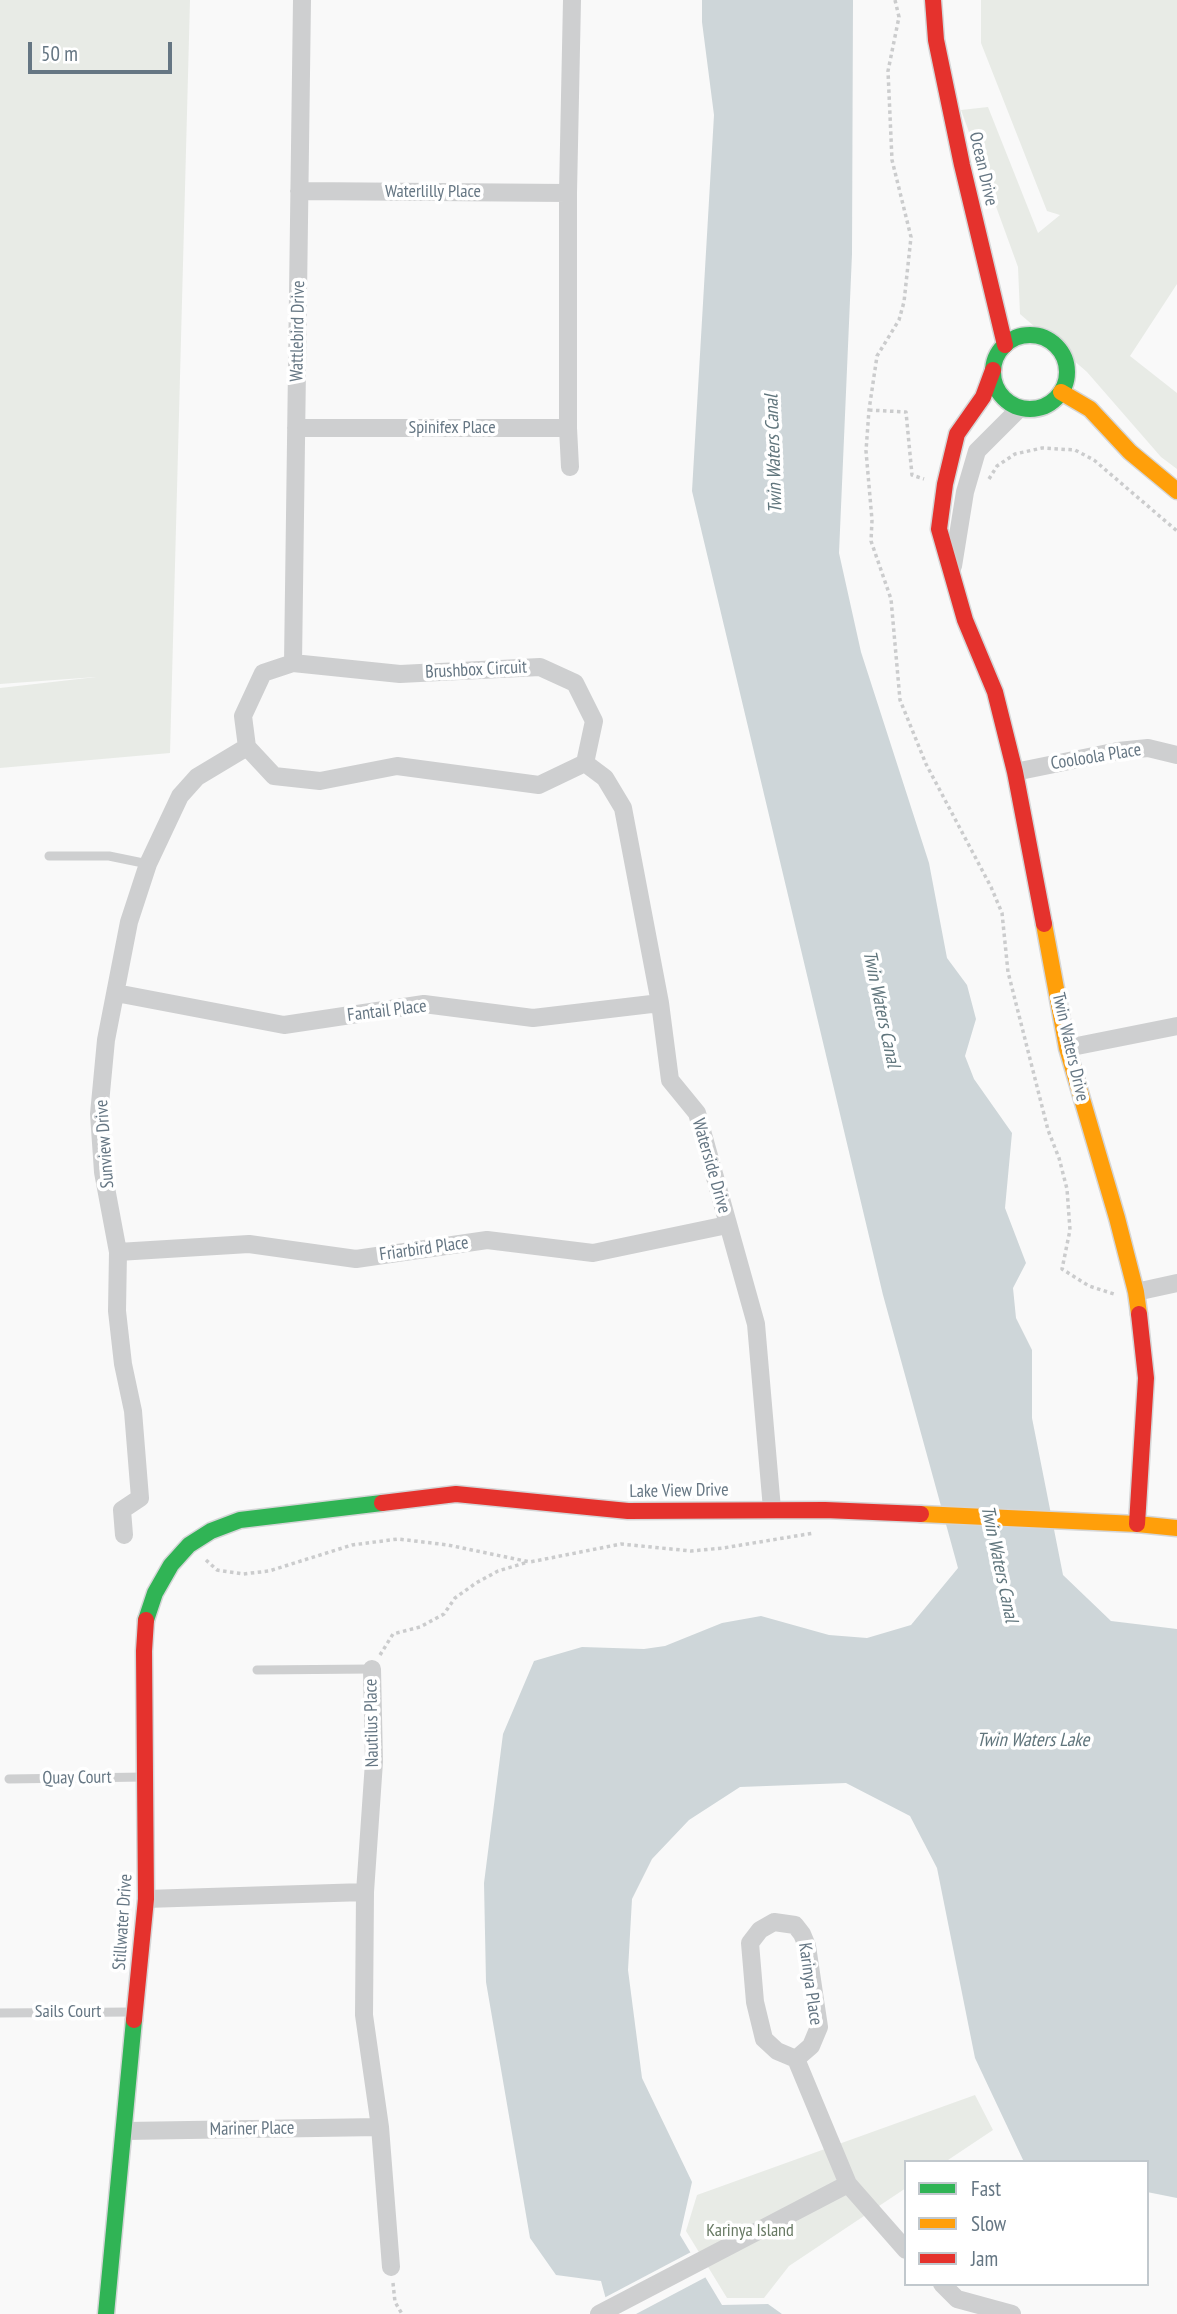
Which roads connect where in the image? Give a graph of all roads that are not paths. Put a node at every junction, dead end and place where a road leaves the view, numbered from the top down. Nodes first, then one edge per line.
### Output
1 (302, 0) edge
2 (572, 0) edge
3 (933, 0) edge
4 (299, 191) junction
5 (568, 193) junction
6 (1004, 345) junction
7 (993, 370) junction
8 (1061, 392) junction
9 (1020, 408) junction
10 (296, 428) junction
11 (568, 428) junction
12 (569, 467) dead end
13 (1177, 491) edge
14 (951, 577) junction
15 (293, 663) junction
16 (247, 747) junction
17 (1177, 755) edge
18 (584, 762) junction
19 (1015, 772) junction
20 (49, 856) dead end
21 (148, 864) junction
22 (116, 993) junction
23 (660, 1003) junction
24 (1177, 1026) edge
25 (1067, 1048) junction
26 (727, 1224) junction
27 (118, 1252) junction
28 (1177, 1283) edge
29 (1136, 1292) junction
30 (772, 1509) junction
31 (1137, 1524) junction
32 (1177, 1528) edge
33 (124, 1535) dead end
34 (189, 1545) joint
35 (372, 1669) joint
36 (257, 1671) dead end
37 (146, 1777) junction
38 (9, 1779) dead end
39 (365, 1892) junction
40 (146, 1899) junction
41 (135, 2012) junction
42 (1, 2013) edge
43 (796, 2059) junction
44 (380, 2127) junction
45 (125, 2131) junction
46 (848, 2184) junction
47 (904, 2248) edge
48 (391, 2267) road end
49 (944, 2286) edge
50 (106, 2314) edge
51 (599, 2314) edge
52 (1012, 2314) edge

1 - 4 street, Wattlebird Drive
2 - 5 street
3 - 6 street, Ocean Drive
4 - 5 street, Waterlilly Place
4 - 10 street, Wattlebird Drive
5 - 11 street
6 - 7 street
6 - 8 street
7 - 9 street
7 - 14 street, Twin Waters Drive
8 - 9 street
8 - 13 street
9 - 14 street, Twin Waters Drive
10 - 11 street, Spinifex Place
10 - 15 street, Wattlebird Drive
11 - 12 street
14 - 19 street, Twin Waters Drive
15 - 16 street, Brushbox Circuit
15 - 18 street, Brushbox Circuit
16 - 18 street
16 - 21 street, Sunview Drive
17 - 19 street, Cooloola Place
18 - 23 street, Waterside Drive
19 - 25 street, Twin Waters Drive
20 - 21 lane
21 - 22 street, Sunview Drive
22 - 23 street, Fantail Place
22 - 27 street, Sunview Drive
23 - 26 street, Waterside Drive
24 - 25 street
25 - 29 street, Twin Waters Drive
26 - 27 street, Friarbird Place
26 - 30 street, Waterside Drive
27 - 33 street, Sunview Drive
28 - 29 street
29 - 31 street, Twin Waters Drive
30 - 31 street, Lake View Drive
30 - 34 street, Lake View Drive
31 - 32 street, Lake View Drive
34 - 37 street, Stillwater Drive
35 - 36 lane, Nautilus Place
35 - 39 street, Nautilus Place
37 - 38 lane, Quay Court
37 - 40 street, Stillwater Drive
39 - 40 street
39 - 44 street, Nautilus Place
40 - 41 street, Stillwater Drive
41 - 42 lane, Sails Court
41 - 45 street, Stillwater Drive
43 - 43 street, Karinya Place
43 - 46 street
44 - 45 street, Mariner Place
44 - 48 street
45 - 50 street, Stillwater Drive
46 - 47 street
46 - 51 street
49 - 52 street

